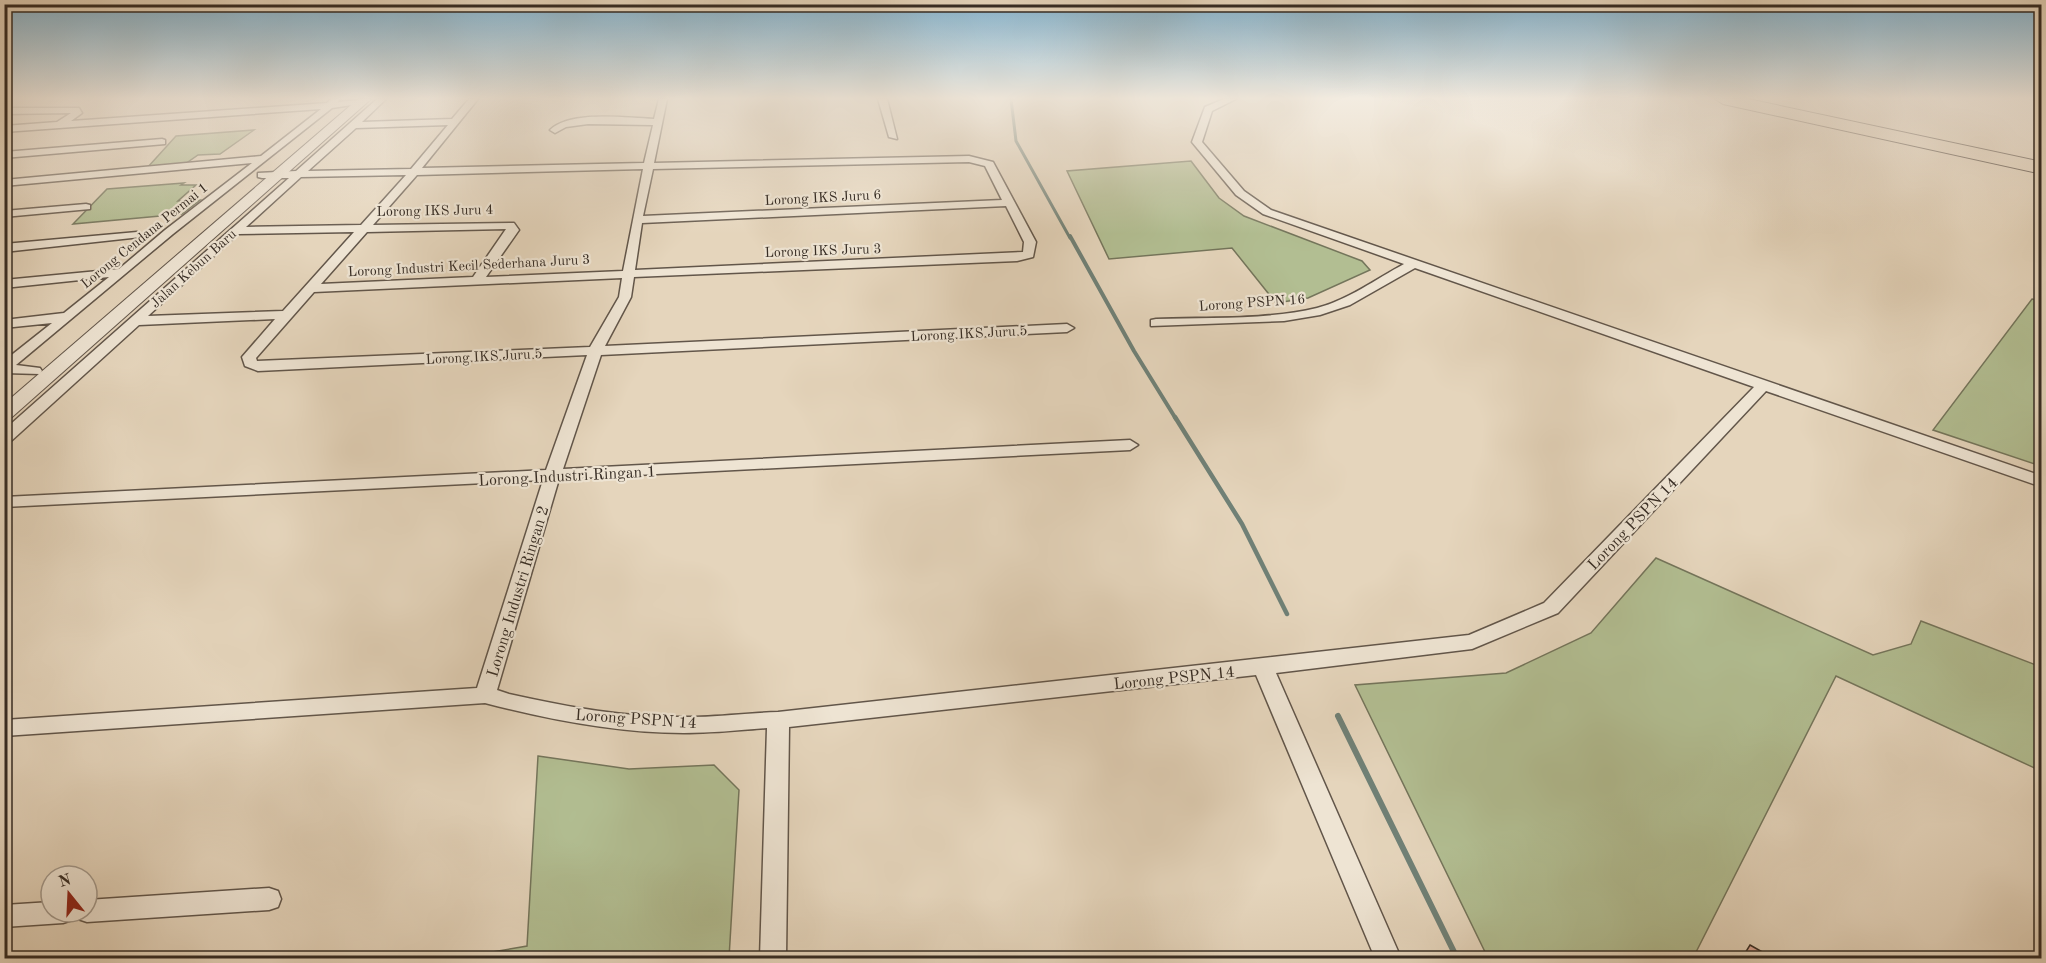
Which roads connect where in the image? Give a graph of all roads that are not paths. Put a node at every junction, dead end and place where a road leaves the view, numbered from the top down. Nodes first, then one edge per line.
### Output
1 (138, 144) edge
2 (298, 144) edge
3 (332, 144) edge
4 (436, 144) edge
5 (654, 144) edge
6 (1199, 144) edge
7 (1941, 144) edge
8 (1946, 144) edge
9 (4, 155) edge
10 (650, 165) junction
11 (2042, 165) edge
12 (414, 172) junction
13 (263, 174) junction
14 (298, 174) junction
15 (4, 183) edge
16 (229, 186) junction
17 (1009, 203) junction
18 (86, 207) dead end
19 (4, 214) edge
20 (637, 220) junction
21 (365, 226) junction
22 (235, 231) junction
23 (137, 235) dead end
24 (4, 248) edge
25 (1412, 264) junction
26 (123, 272) junction
27 (629, 273) junction
28 (477, 280) junction
29 (4, 284) edge
30 (310, 288) junction
31 (286, 315) junction
32 (67, 317) junction
33 (133, 321) junction
34 (1155, 323) dead end
35 (4, 324) edge
36 (1067, 328) dead end
37 (595, 351) junction
38 (4, 368) edge
39 (35, 371) junction
40 (1763, 386) junction
41 (4, 396) edge
42 (4, 414) edge
43 (4, 439) edge
44 (1130, 445) dead end
45 (552, 476) junction
46 (2042, 482) edge
47 (4, 502) edge
48 (1263, 667) junction
49 (485, 695) junction
50 (778, 720) junction
51 (4, 728) edge
52 (268, 899) dead end
53 (99, 909) edge
54 (39, 914) edge
55 (4, 916) edge
56 (773, 958) edge
57 (1388, 958) edge

1 - 9 street
2 - 13 street, Jalan Kebun Baru
3 - 14 street, Jalan Kebun Baru
4 - 12 street, Lorong IKS Juru 5
5 - 10 street, Lorong Industri Ringan 2
6 - 25 street
7 - 11 highway
8 - 11 highway
10 - 12 street
10 - 17 street
10 - 20 street, Lorong Industri Ringan 2
12 - 14 street
12 - 21 street, Lorong IKS Juru 5
13 - 14 street
13 - 15 street
13 - 16 street, Lorong Cendana Permai 1
13 - 16 street
13 - 39 street, Jalan Kebun Baru
13 - 42 street, Jalan Kebun Baru
14 - 22 street, Jalan Kebun Baru
16 - 26 street, Lorong Cendana Permai 1
17 - 20 street, Lorong IKS Juru 6
17 - 27 street, Lorong IKS Juru 3
18 - 19 street
20 - 27 street, Lorong Industri Ringan 2
21 - 22 street
21 - 28 street, Lorong IKS Juru 4
21 - 30 street, Lorong IKS Juru 5
22 - 33 street, Jalan Kebun Baru
23 - 24 street
25 - 34 street, Lorong PSPN 16
25 - 40 street
26 - 29 street
26 - 32 street, Lorong Cendana Permai 1
27 - 28 street, Lorong Industri Kecil Sederhana Juru 3
27 - 37 street, Lorong Industri Ringan 2
28 - 30 street, Lorong Industri Kecil Sederhana Juru 3
30 - 31 street, Lorong IKS Juru 5
31 - 33 street
31 - 37 street, Lorong IKS Juru 5
32 - 35 street
32 - 38 street, Lorong Cendana Permai 1
33 - 43 street, Jalan Kebun Baru
36 - 37 street, Lorong IKS Juru 5
37 - 45 street, Lorong Industri Ringan 2
38 - 39 street
39 - 41 street, Jalan Kebun Baru
40 - 46 street
40 - 48 street, Lorong PSPN 14
44 - 45 street, Lorong Industri Ringan 1
45 - 47 street, Lorong Industri Ringan 1
45 - 49 street, Lorong Industri Ringan 2
48 - 50 street, Lorong PSPN 14
48 - 57 street
49 - 50 street, Lorong PSPN 14
49 - 51 street, Lorong PSPN 14
50 - 56 street
52 - 53 street
54 - 55 street

